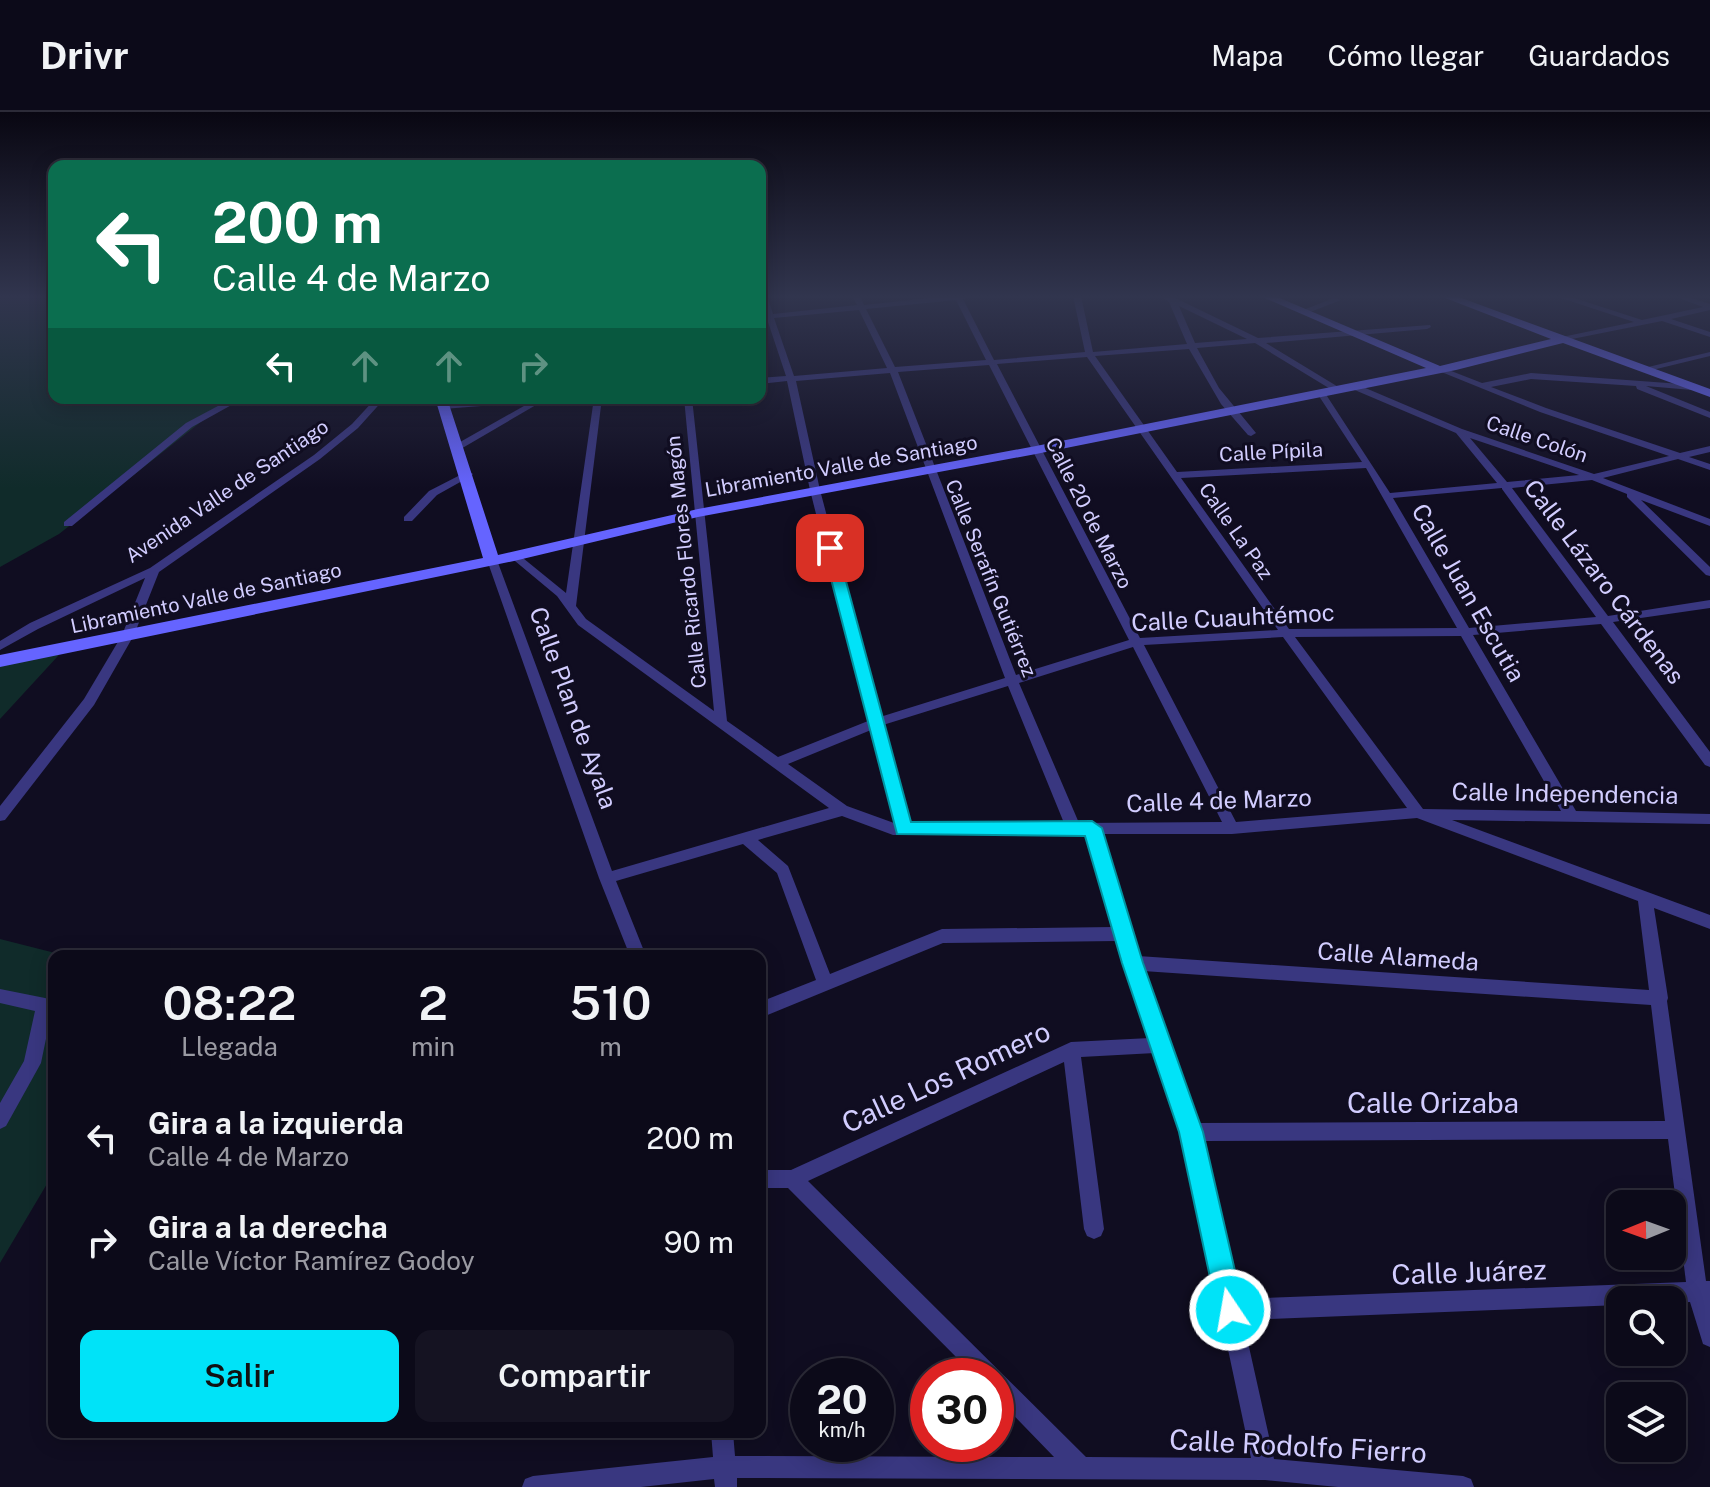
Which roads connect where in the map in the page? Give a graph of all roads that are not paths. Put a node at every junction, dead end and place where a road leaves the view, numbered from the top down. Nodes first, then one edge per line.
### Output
1 (783, 360) edge
2 (888, 360) edge
3 (991, 360) edge
4 (1027, 360) edge
5 (1094, 360) edge
6 (1199, 360) edge
7 (1285, 360) edge
8 (1417, 360) edge
9 (1479, 360) edge
10 (1621, 360) edge
11 (1683, 360) edge
12 (993, 363) junction
13 (1438, 369) junction
14 (1644, 369) junction
15 (893, 371) junction
16 (791, 379) junction
17 (766, 381) edge
18 (1625, 381) junction
19 (1353, 386) junction
20 (1481, 386) junction
21 (1692, 387) junction
22 (1329, 391) junction
23 (1710, 393) edge
24 (229, 404) edge
25 (375, 404) edge
26 (443, 404) edge
27 (533, 404) edge
28 (597, 404) edge
29 (689, 404) edge
30 (1229, 411) junction
31 (1710, 415) edge
32 (1143, 429) junction
33 (1459, 431) junction
34 (1251, 433) dead end
35 (456, 448) junction
36 (1710, 449) edge
37 (1036, 450) junction
38 (1682, 457) junction
39 (1369, 465) junction
40 (1710, 467) edge
41 (929, 470) junction
42 (468, 474) junction
43 (1175, 475) junction
44 (1593, 477) junction
45 (1506, 487) junction
46 (1625, 489) junction
47 (815, 490) junction
48 (1387, 496) junction
49 (698, 513) junction
50 (408, 519) dead end
51 (1710, 523) edge
52 (68, 524) dead end
53 (577, 541) junction
54 (514, 556) junction
55 (492, 560) junction
56 (154, 570) junction
57 (1710, 573) edge
58 (1710, 604) edge
59 (570, 607) junction
60 (1604, 620) junction
61 (1465, 632) junction
62 (1286, 633) junction
63 (128, 635) junction
64 (1136, 642) junction
65 (0, 646) edge
66 (0, 661) edge
67 (1012, 680) junction
68 (721, 721) junction
69 (875, 723) junction
70 (1710, 762) edge
71 (777, 763) junction
72 (842, 810) junction
73 (1418, 813) junction
74 (0, 816) edge
75 (1572, 817) junction
76 (1710, 819) edge
77 (1083, 828) junction
78 (1232, 828) junction
79 (903, 829) junction
80 (744, 837) junction
81 (607, 878) junction
82 (1645, 899) junction
83 (1710, 922) edge
84 (1124, 934) junction
85 (636, 950) edge
86 (1132, 963) junction
87 (826, 984) junction
88 (0, 996) edge
89 (1660, 998) junction
90 (766, 1008) edge
91 (1161, 1045) junction
92 (1071, 1050) junction
93 (0, 1120) edge
94 (1676, 1130) junction
95 (1191, 1132) junction
96 (766, 1179) edge
97 (792, 1179) junction
98 (1094, 1229) dead end
99 (1703, 1291) edge
100 (1230, 1310) junction
101 (1710, 1337) edge
102 (972, 1358) edge
103 (1014, 1400) edge
104 (722, 1438) edge
105 (1081, 1468) junction
106 (1265, 1469) junction
107 (725, 1477) edge
108 (533, 1487) edge
109 (1463, 1487) edge

1 - 16 street
2 - 15 street, Calle Serafín Gutiérrez
3 - 12 street, Calle 20 de Marzo
4 - 12 street
5 - 32 street, Calle La Paz
6 - 30 street
7 - 22 street
8 - 13 street
9 - 13 street, Libramiento Valle de Santiago
10 - 14 street
11 - 14 street
12 - 15 street
12 - 37 street, Calle 20 de Marzo
13 - 19 street, Libramiento Valle de Santiago
13 - 20 street
14 - 21 street
15 - 16 street
15 - 41 street, Calle Serafín Gutiérrez
16 - 17 street
16 - 47 street
18 - 20 street
18 - 21 street
18 - 31 street
19 - 22 street, Libramiento Valle de Santiago
19 - 33 street, Calle Colón
20 - 38 street
21 - 23 street
22 - 30 street, Libramiento Valle de Santiago
22 - 39 street, Calle Juan Escutia
24 - 52 street
25 - 56 street, Avenida Valle de Santiago
26 - 35 street
27 - 35 street
28 - 53 street
29 - 49 street, Calle Ricardo Flores Magón
30 - 32 street, Libramiento Valle de Santiago
30 - 34 street
32 - 37 street, Libramiento Valle de Santiago
32 - 43 street, Calle La Paz
33 - 44 street, Calle Colón
33 - 45 street, Calle Lázaro Cárdenas
35 - 42 street
36 - 38 street
37 - 41 street, Libramiento Valle de Santiago
37 - 64 street, Calle 20 de Marzo
38 - 40 street
38 - 44 street
39 - 43 street, Calle Pípila
39 - 48 street, Calle Juan Escutia
41 - 47 street, Libramiento Valle de Santiago
41 - 67 street, Calle Serafín Gutiérrez
42 - 50 street
42 - 55 street, Calle Plan de Ayala
43 - 62 street, Calle La Paz
44 - 45 street
44 - 46 street, Calle Colón
45 - 48 street
45 - 60 street, Calle Lázaro Cárdenas
46 - 51 street, Calle Colón
46 - 57 street
47 - 49 street, Libramiento Valle de Santiago
47 - 69 street
48 - 61 street, Calle Juan Escutia
49 - 53 street, Libramiento Valle de Santiago
49 - 68 street, Calle Ricardo Flores Magón
53 - 54 street, Libramiento Valle de Santiago
53 - 59 street
54 - 55 street, Libramiento Valle de Santiago
54 - 59 street, Calle 4 de Marzo
55 - 63 street, Libramiento Valle de Santiago
55 - 81 street, Calle Plan de Ayala
56 - 63 street
56 - 65 street, Avenida Valle de Santiago
58 - 60 street, Calle Cuauhtémoc
59 - 68 street, Calle 4 de Marzo
60 - 61 street, Calle Cuauhtémoc
60 - 70 street, Calle Lázaro Cárdenas
61 - 62 street, Calle Cuauhtémoc
61 - 75 street, Calle Juan Escutia
62 - 64 street, Calle Cuauhtémoc
62 - 73 street, Calle La Paz
63 - 66 street, Libramiento Valle de Santiago
63 - 74 street
64 - 67 street, Calle Cuauhtémoc
64 - 78 street, Calle 20 de Marzo
67 - 69 street, Calle Cuauhtémoc
67 - 77 street, Calle Serafín Gutiérrez
68 - 71 street, Calle 4 de Marzo
69 - 71 street, Calle Cuauhtémoc
69 - 79 street
71 - 72 street, Calle 4 de Marzo
72 - 79 street, Calle 4 de Marzo
72 - 80 street
73 - 75 street, Calle Independencia
73 - 78 street, Calle 4 de Marzo
73 - 82 street, Calle 4 de Marzo
75 - 76 street, Calle Independencia
77 - 78 street, Calle 4 de Marzo
77 - 79 street, Calle 4 de Marzo
77 - 84 street, Calle Serafín Gutiérrez
80 - 81 street
80 - 87 street
81 - 85 street, Calle Plan de Ayala
82 - 83 street, Calle 4 de Marzo
82 - 89 street
84 - 86 street, Calle Serafín Gutiérrez
84 - 87 street
86 - 89 street, Calle Alameda
86 - 91 street, Calle Serafín Gutiérrez
87 - 90 street
88 - 93 street
89 - 94 street
91 - 92 street, Calle Los Romero
91 - 95 street, Calle Serafín Gutiérrez
92 - 97 street, Calle Los Romero
92 - 98 street
94 - 95 street, Calle Orizaba
94 - 99 street
95 - 100 street, Calle Serafín Gutiérrez
96 - 97 street, Calle Los Romero
97 - 102 street
99 - 100 street, Calle Juárez
99 - 101 street
100 - 106 street, Calle Serafín Gutiérrez
103 - 105 street
104 - 107 street
105 - 106 street, Calle Rodolfo Fierro
105 - 107 street, Calle Rodolfo Fierro
106 - 109 street, Calle Rodolfo Fierro
107 - 108 street, Calle Rodolfo Fierro

